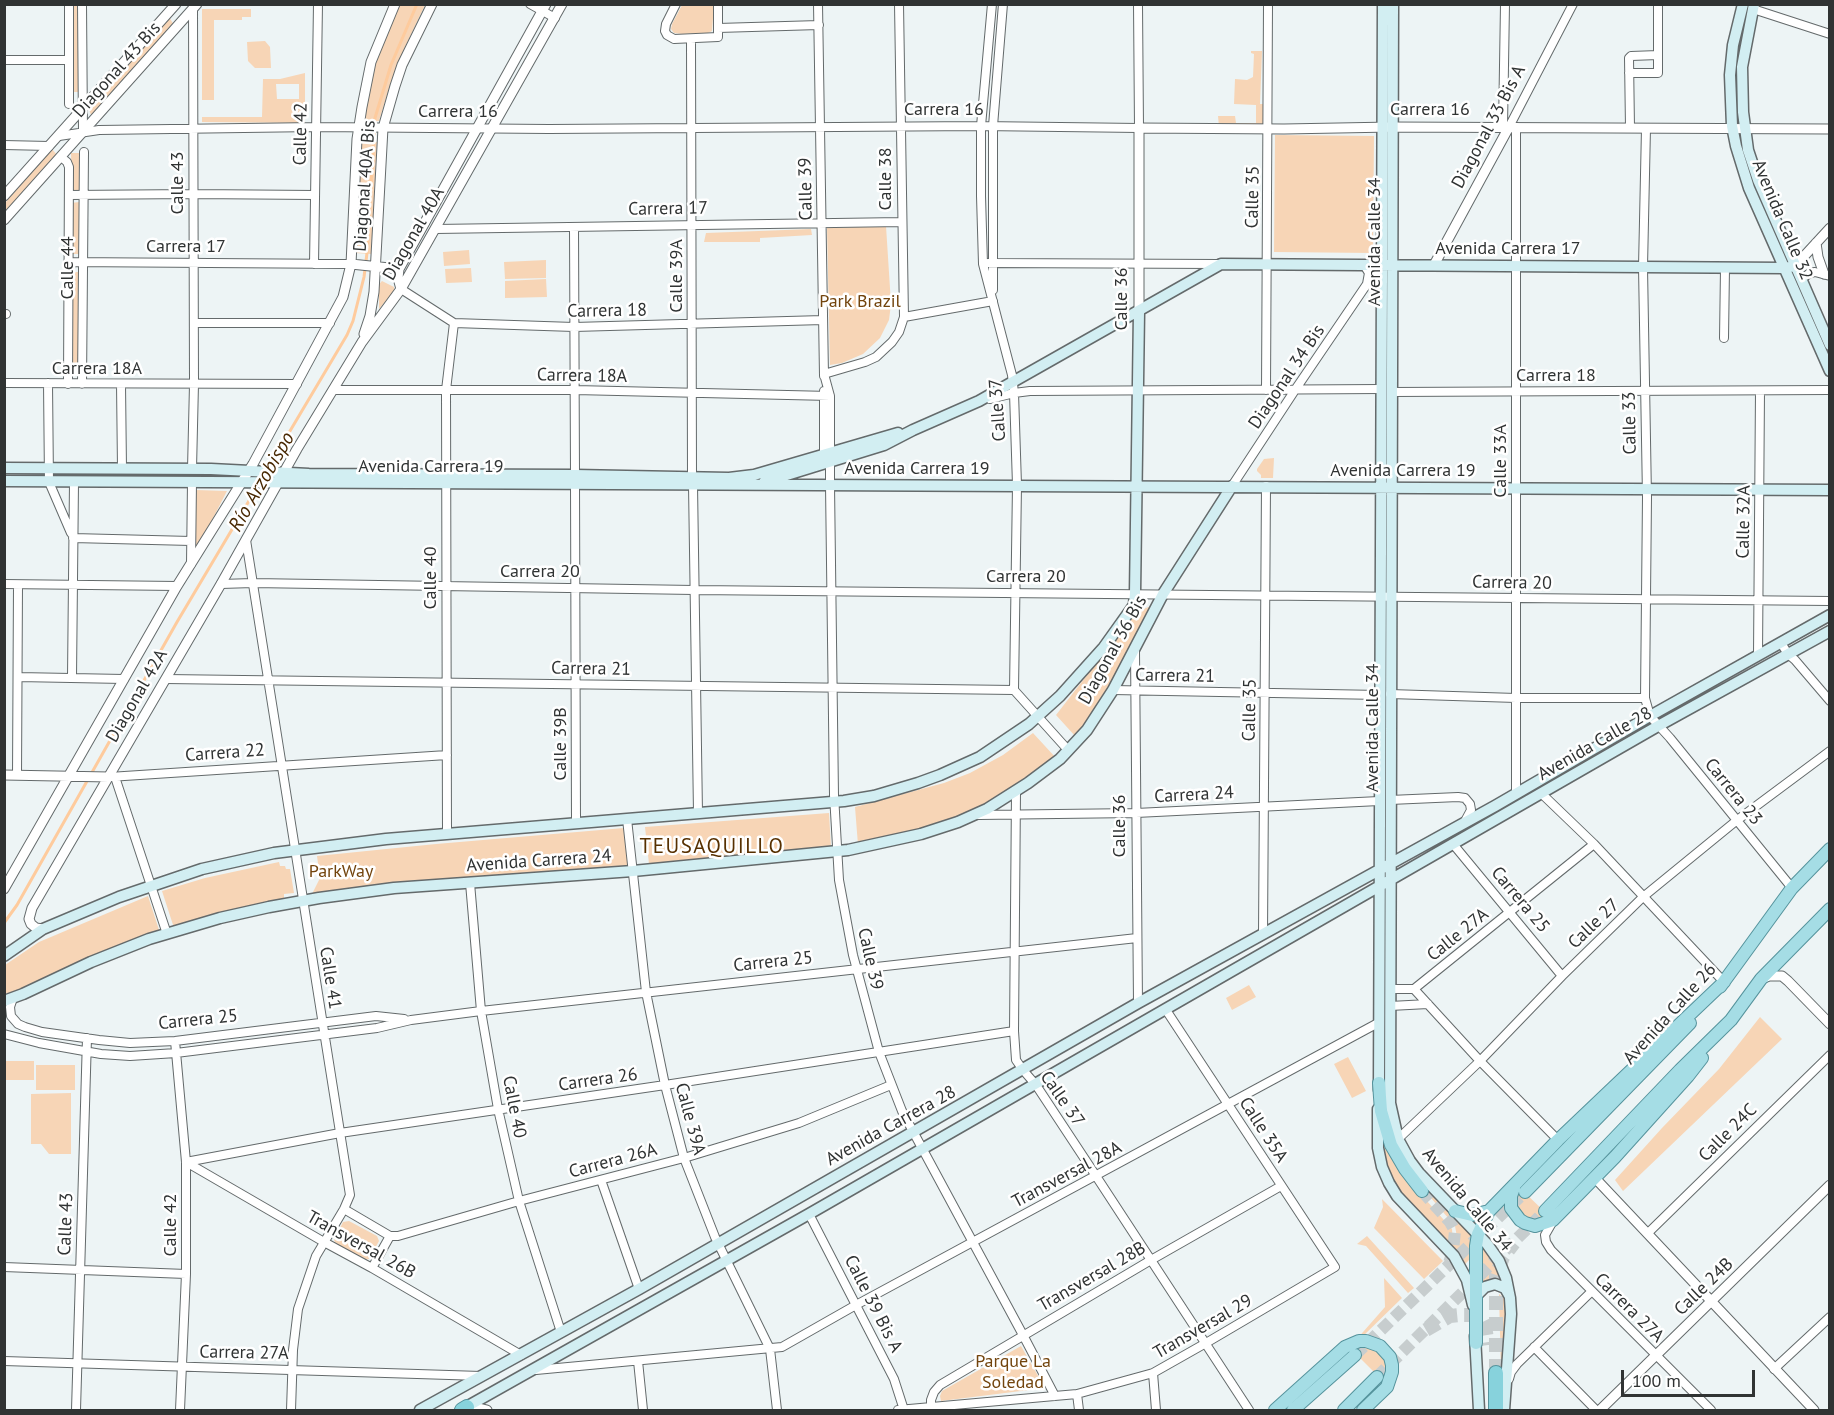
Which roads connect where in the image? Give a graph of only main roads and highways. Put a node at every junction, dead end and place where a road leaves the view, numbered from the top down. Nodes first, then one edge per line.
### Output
1 (1383, 4) edge
2 (1393, 4) edge
3 (1745, 6) edge
4 (1387, 127) junction
5 (1387, 265) junction
6 (1790, 267) junction
7 (1139, 312) junction
8 (1830, 345) edge
9 (1830, 371) edge
10 (1386, 390) junction
11 (4, 468) edge
12 (247, 477) junction
13 (752, 480) junction
14 (4, 481) edge
15 (1137, 486) junction
16 (1232, 486) junction
17 (1386, 487) junction
18 (1830, 490) edge
19 (1135, 593) joint
20 (1830, 615) edge
21 (1830, 631) edge
22 (1038, 717) joint
23 (1068, 750) joint
24 (1384, 801) junction
25 (1830, 849) edge
26 (1389, 866) junction
27 (1379, 871) junction
28 (1389, 881) junction
29 (1379, 888) junction
30 (1830, 909) edge
31 (4, 956) edge
32 (1724, 982) junction
33 (9, 999) edge
34 (1731, 1020) junction
35 (1379, 1083) junction
36 (1521, 1188) junction
37 (1422, 1191) tunnel mouth
38 (1455, 1211) junction
39 (1489, 1211) junction
40 (1549, 1216) junction
41 (1478, 1234) junction
42 (1476, 1296) junction
43 (1510, 1298) junction
44 (1476, 1343) junction
45 (1355, 1355) tunnel mouth
46 (1377, 1377) tunnel mouth
47 (463, 1409) edge
48 (420, 1410) edge
49 (1275, 1410) edge
50 (1293, 1410) edge
51 (1344, 1410) edge
52 (1364, 1410) edge
53 (1479, 1410) edge
54 (1487, 1410) edge
55 (1496, 1410) edge
56 (1504, 1410) edge

1 - 4 main road, Avenida Calle 34
2 - 4 main road, Avenida Calle 34
3 - 6 main road, Avenida Calle 32
3 - 6 main road, Avenida Calle 32
4 - 5 main road, Avenida Calle 34
5 - 6 main road, Avenida Carrera 17
5 - 7 main road, Avenida Carrera 17
5 - 10 main road, Avenida Calle 34
5 - 10 main road, Avenida Calle 34
6 - 8 main road, Avenida Calle 32
6 - 9 main road, Avenida Calle 32
7 - 13 main road
7 - 15 main road, Calle 36
10 - 17 main road, Avenida Calle 34
11 - 12 main road, Avenida Carrera 19
12 - 13 main road, Avenida Carrera 19
12 - 14 main road, Avenida Carrera 19
13 - 15 main road, Avenida Carrera 19
15 - 16 main road, Avenida Carrera 19
15 - 19 main road, Calle 36
16 - 17 main road, Avenida Carrera 19
16 - 23 main road, Diagonal 36 Bis
17 - 18 main road, Avenida Carrera 19
17 - 24 main road, Avenida Calle 34
19 - 22 main road, Diagonal 36 Bis
20 - 26 main road, Avenida Calle 28
21 - 28 main road, Avenida Calle 28
22 - 31 main road, Avenida Carrera 24
23 - 33 main road, Avenida Carrera 24
24 - 26 main road, Avenida Calle 34
24 - 27 main road, Avenida Calle 34
25 - 32 main road, Avenida Calle 26
26 - 27 main road, Avenida Calle 28
26 - 28 main road, Avenida Calle 34
27 - 29 main road, Avenida Calle 34
27 - 48 main road, Avenida Carrera 28
28 - 29 main road, Avenida Calle 28
28 - 38 main road, Avenida Calle 34
29 - 35 main road, Avenida Calle 34
29 - 47 main road, Avenida Carrera 28
30 - 34 main road
32 - 36 main road, Avenida Calle 26
32 - 36 main road
34 - 40 main road
34 - 40 main road
35 - 37 main road
35 - 44 main road, Avenida Calle 34
36 - 39 main road
36 - 40 main road
38 - 39 main road
38 - 41 main road, Avenida Calle 34
39 - 41 main road
41 - 42 main road
41 - 43 main road, Avenida Calle 34
42 - 43 main road
42 - 44 main road
43 - 56 main road, Avenida Calle 34
44 - 53 main road, Avenida Calle 34
45 - 50 main road
46 - 51 main road
49 - 52 main road
54 - 55 highway

